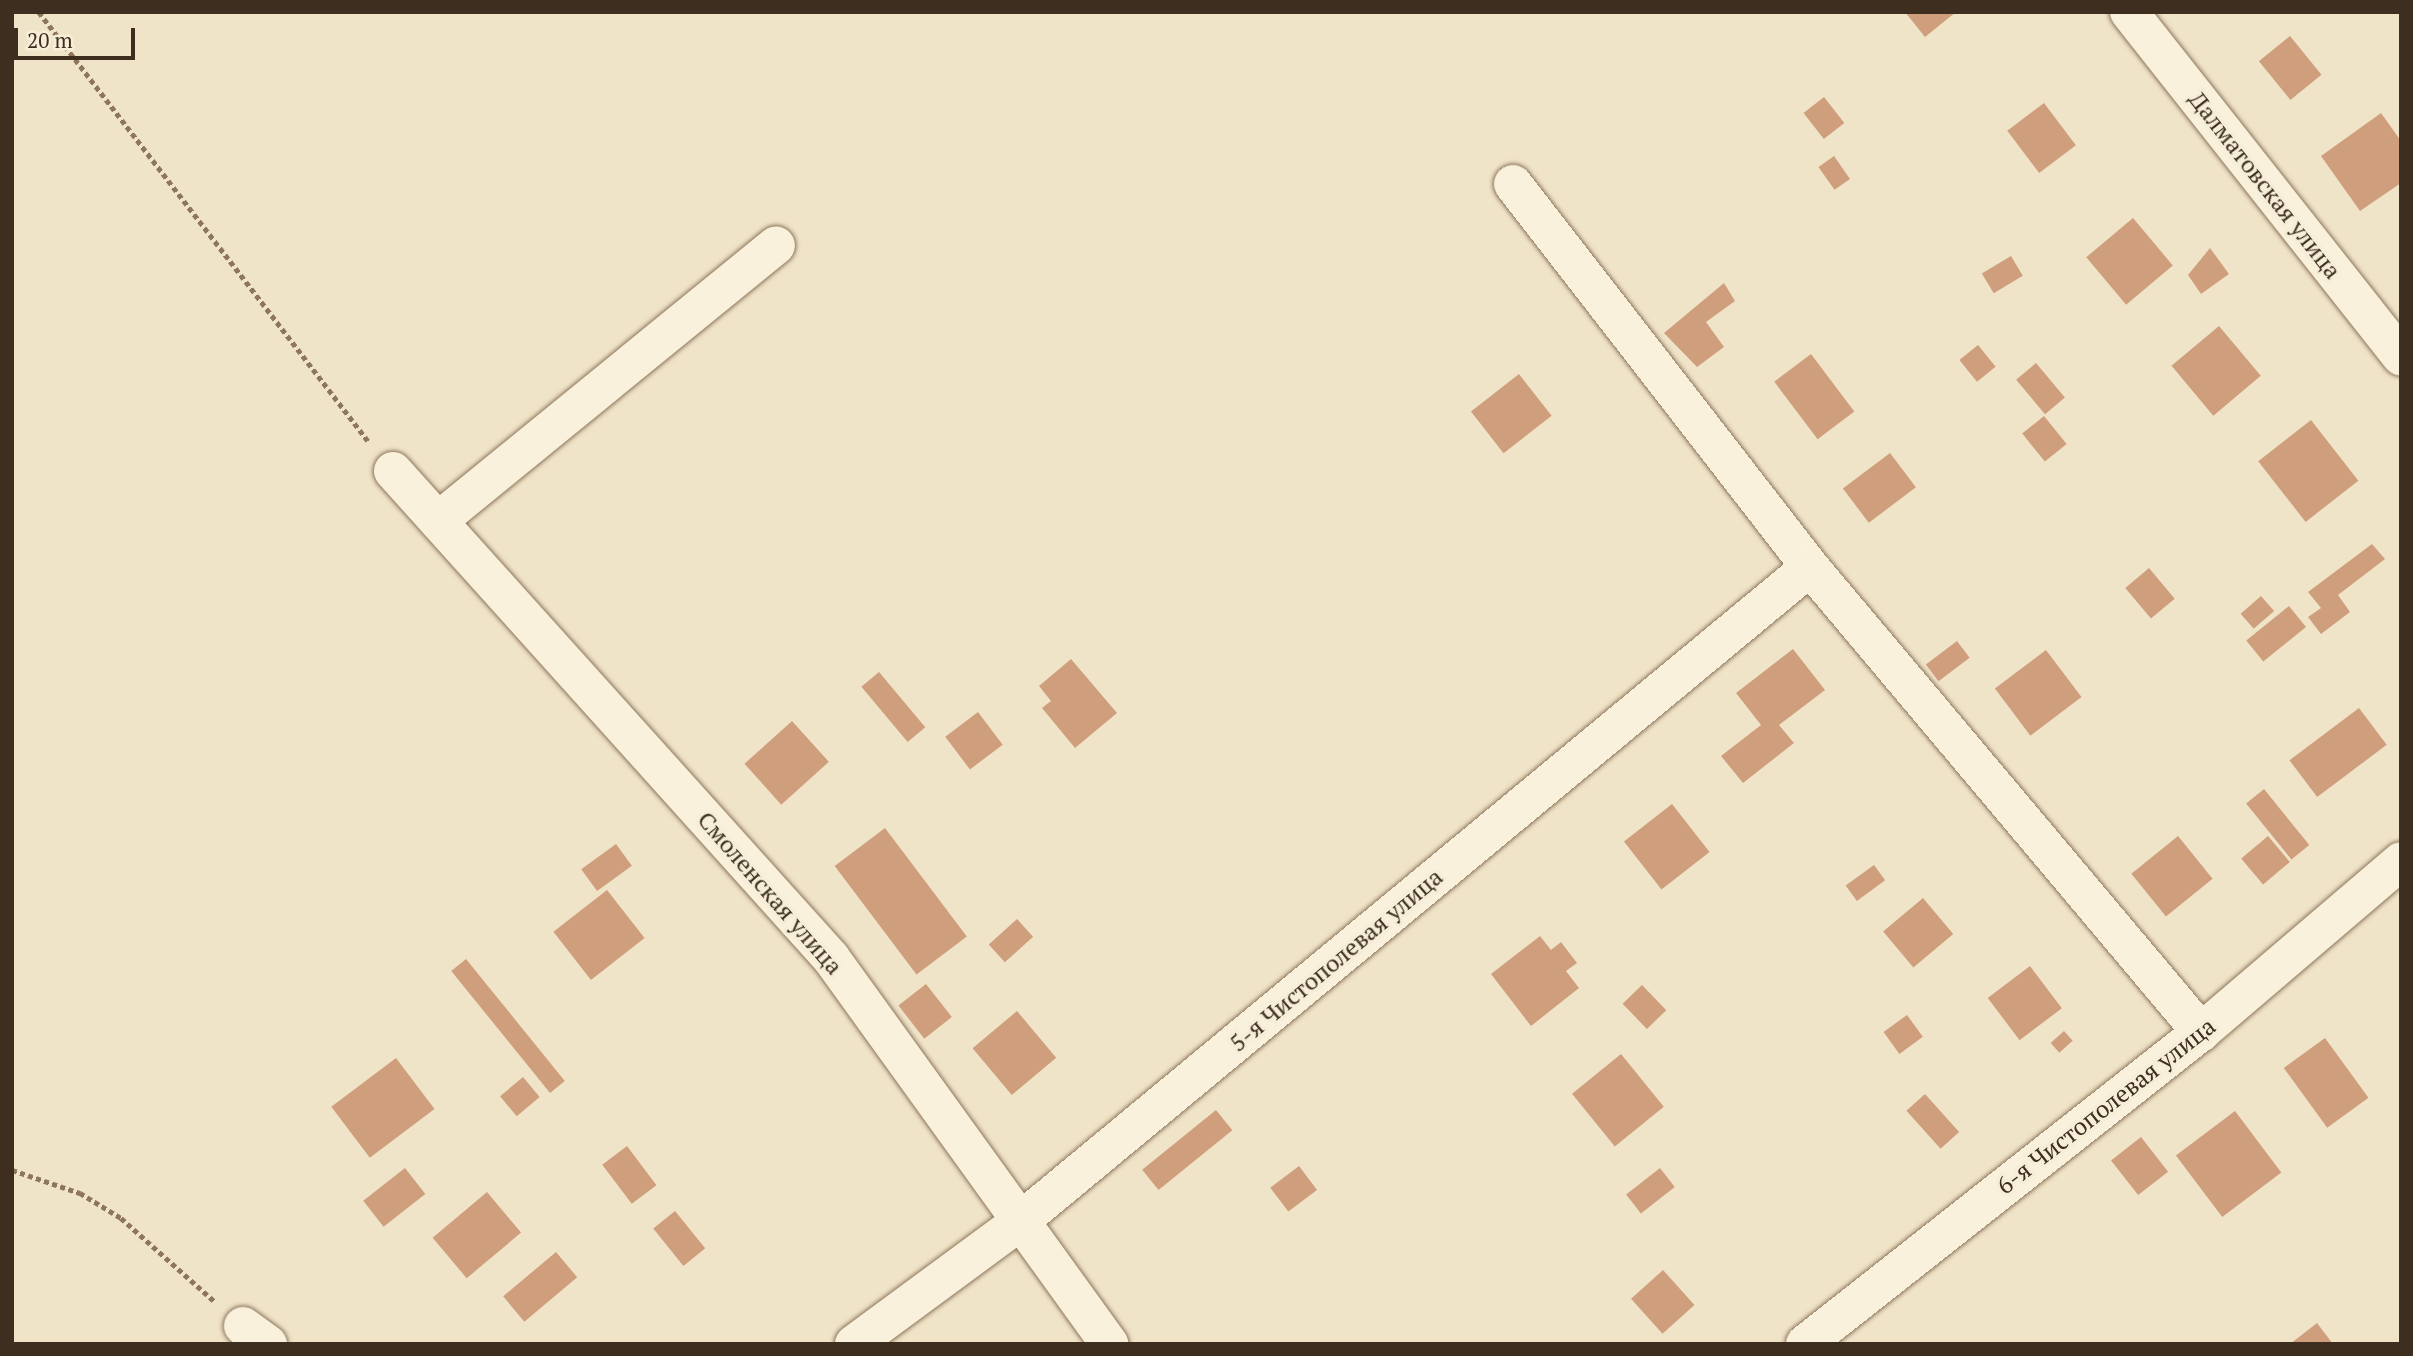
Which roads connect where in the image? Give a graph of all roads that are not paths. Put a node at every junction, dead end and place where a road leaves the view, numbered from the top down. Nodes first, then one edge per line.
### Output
1 (2129, 12) edge
2 (1513, 184) dead end
3 (776, 245) dead end
4 (2401, 357) edge
5 (393, 471) road end
6 (438, 521) junction
7 (1810, 567) junction
8 (2401, 861) edge
9 (2201, 1032) junction
10 (1018, 1223) junction
11 (854, 1344) edge
12 (1109, 1344) edge
13 (1805, 1344) edge

1 - 4 street, Далматовская улица
2 - 7 street
3 - 6 street
5 - 6 street, Смоленская улица
6 - 10 street, Смоленская улица
7 - 9 street
7 - 10 street, 5-я Чистополевая улица
8 - 9 street, 6-я Чистополевая улица
9 - 13 street, 6-я Чистополевая улица
10 - 11 street, 5-я Чистополевая улица
10 - 12 street, Смоленская улица

